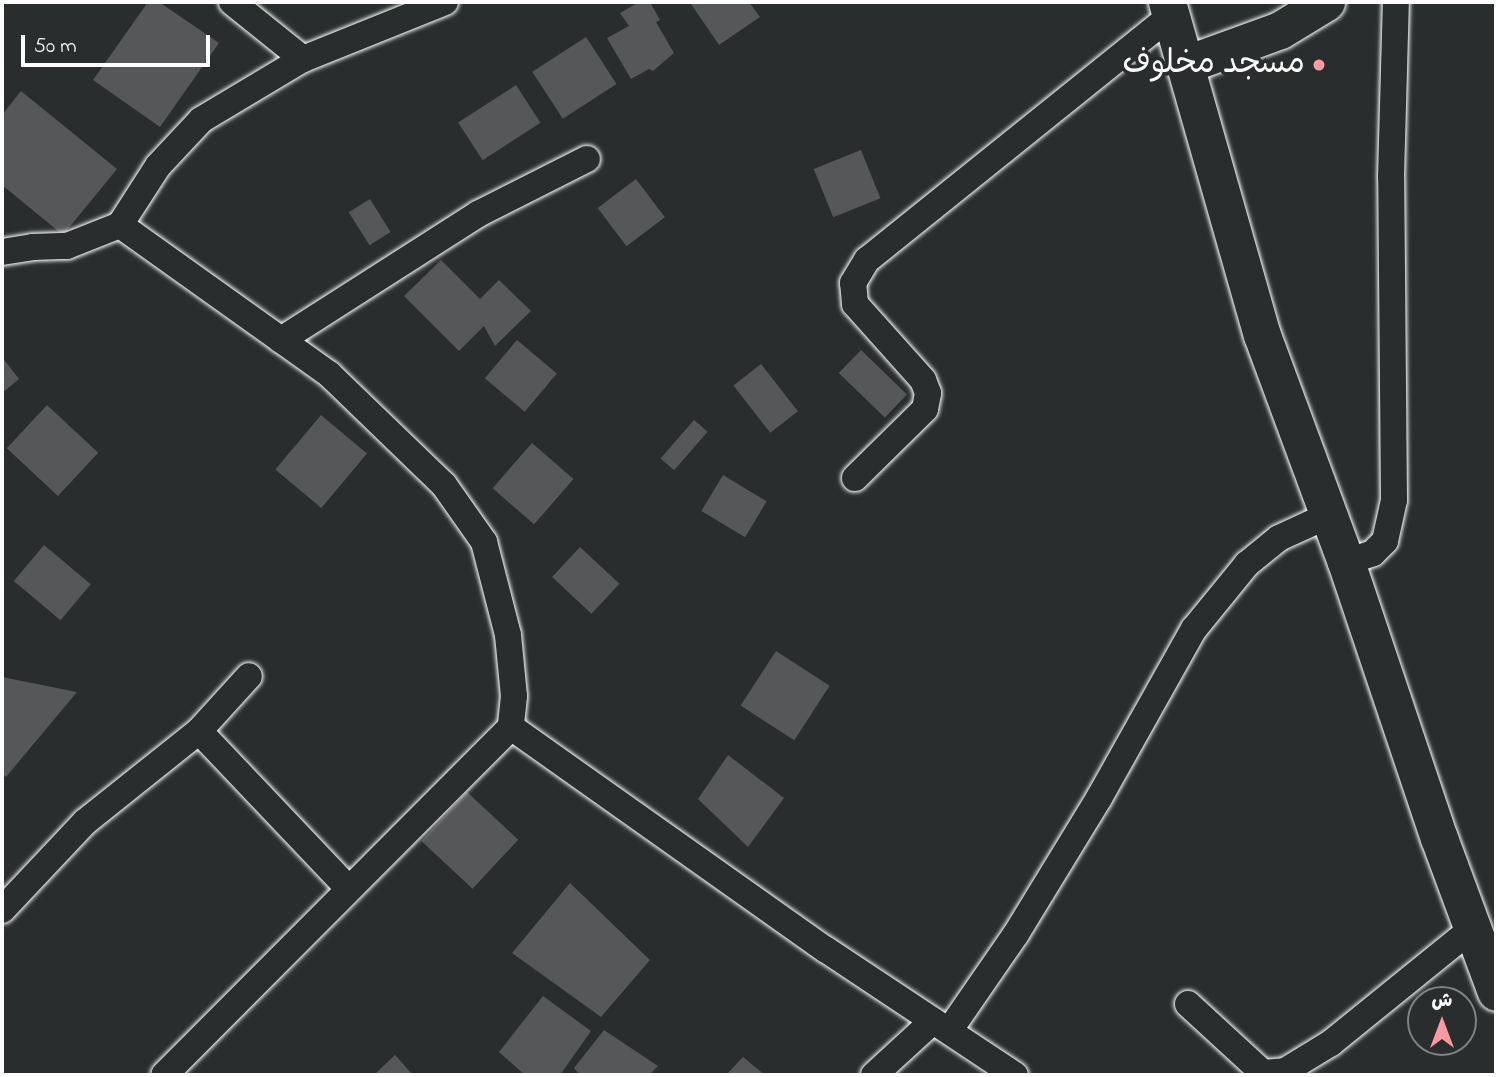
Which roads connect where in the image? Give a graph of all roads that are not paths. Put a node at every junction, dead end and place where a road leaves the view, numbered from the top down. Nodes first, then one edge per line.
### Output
1 (232, 2) edge
2 (445, 2) edge
3 (1326, 2) edge
4 (1396, 2) edge
5 (1169, 9) edge
6 (303, 59) junction
7 (1184, 65) junction
8 (587, 159) dead end
9 (120, 225) junction
10 (2, 252) edge
11 (281, 340) junction
12 (855, 478) dead end
13 (1327, 516) junction
14 (1346, 562) junction
15 (249, 676) dead end
16 (511, 727) junction
17 (199, 732) junction
18 (349, 889) junction
19 (2, 910) edge
20 (1472, 928) junction
21 (1496, 992) edge
22 (1188, 1004) dead end
23 (941, 1026) junction
24 (164, 1075) edge
25 (874, 1075) edge
26 (1015, 1075) edge

1 - 6 street
2 - 6 street
3 - 7 main road
4 - 14 street
5 - 7 main road
5 - 12 street
6 - 9 street
7 - 13 main road
8 - 11 street
9 - 10 street
9 - 11 street
11 - 16 street
13 - 14 main road
13 - 23 street
14 - 20 main road
15 - 17 street
16 - 18 street
16 - 23 street
17 - 18 street
17 - 19 street
18 - 24 street
20 - 21 main road
20 - 22 street
23 - 25 street
23 - 26 street

